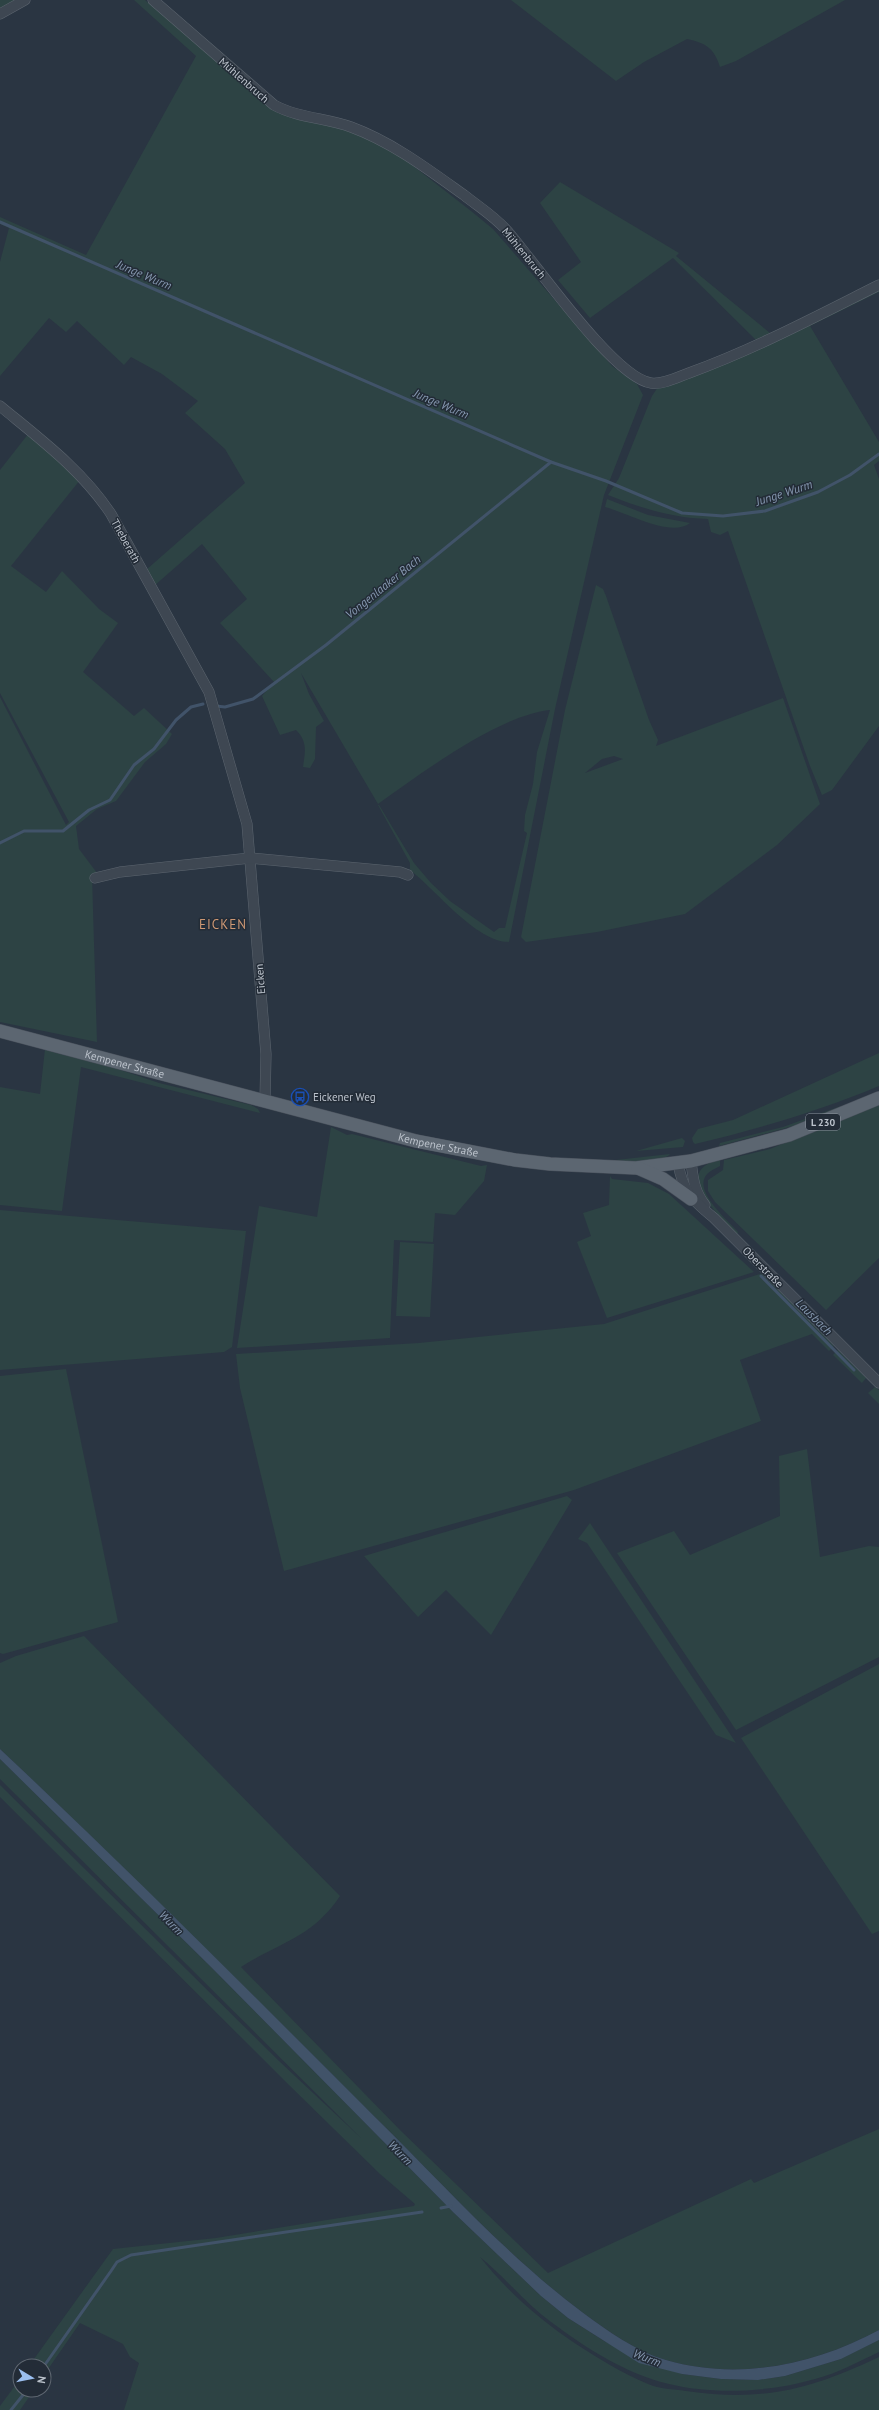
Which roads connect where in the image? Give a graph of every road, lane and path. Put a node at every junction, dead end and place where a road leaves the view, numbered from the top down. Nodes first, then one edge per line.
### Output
1 (25, 0) edge
2 (153, 0) edge
3 (0, 14) edge
4 (879, 285) edge
5 (0, 406) edge
6 (213, 706) joint
7 (250, 858) junction
8 (408, 874) dead end
9 (95, 878) dead end
10 (0, 1031) edge
11 (879, 1098) edge
12 (265, 1100) junction
13 (685, 1162) junction
14 (636, 1168) junction
15 (691, 1199) junction
16 (714, 1218) junction
17 (879, 1382) edge

1 - 3 street
2 - 4 street, Mühlenbruch
5 - 6 street, Theberath
6 - 7 street, Eicken
7 - 8 street
7 - 9 street
7 - 12 street, Eicken
10 - 12 main road, Kempener Straße / L 230
11 - 13 main road, Kempener Straße / L 230
12 - 14 main road, Kempener Straße / L 230
13 - 14 main road, Kempener Straße / L 230
13 - 15 street
13 - 16 street
14 - 15 main road
15 - 16 street
16 - 17 street, Oberstraße

